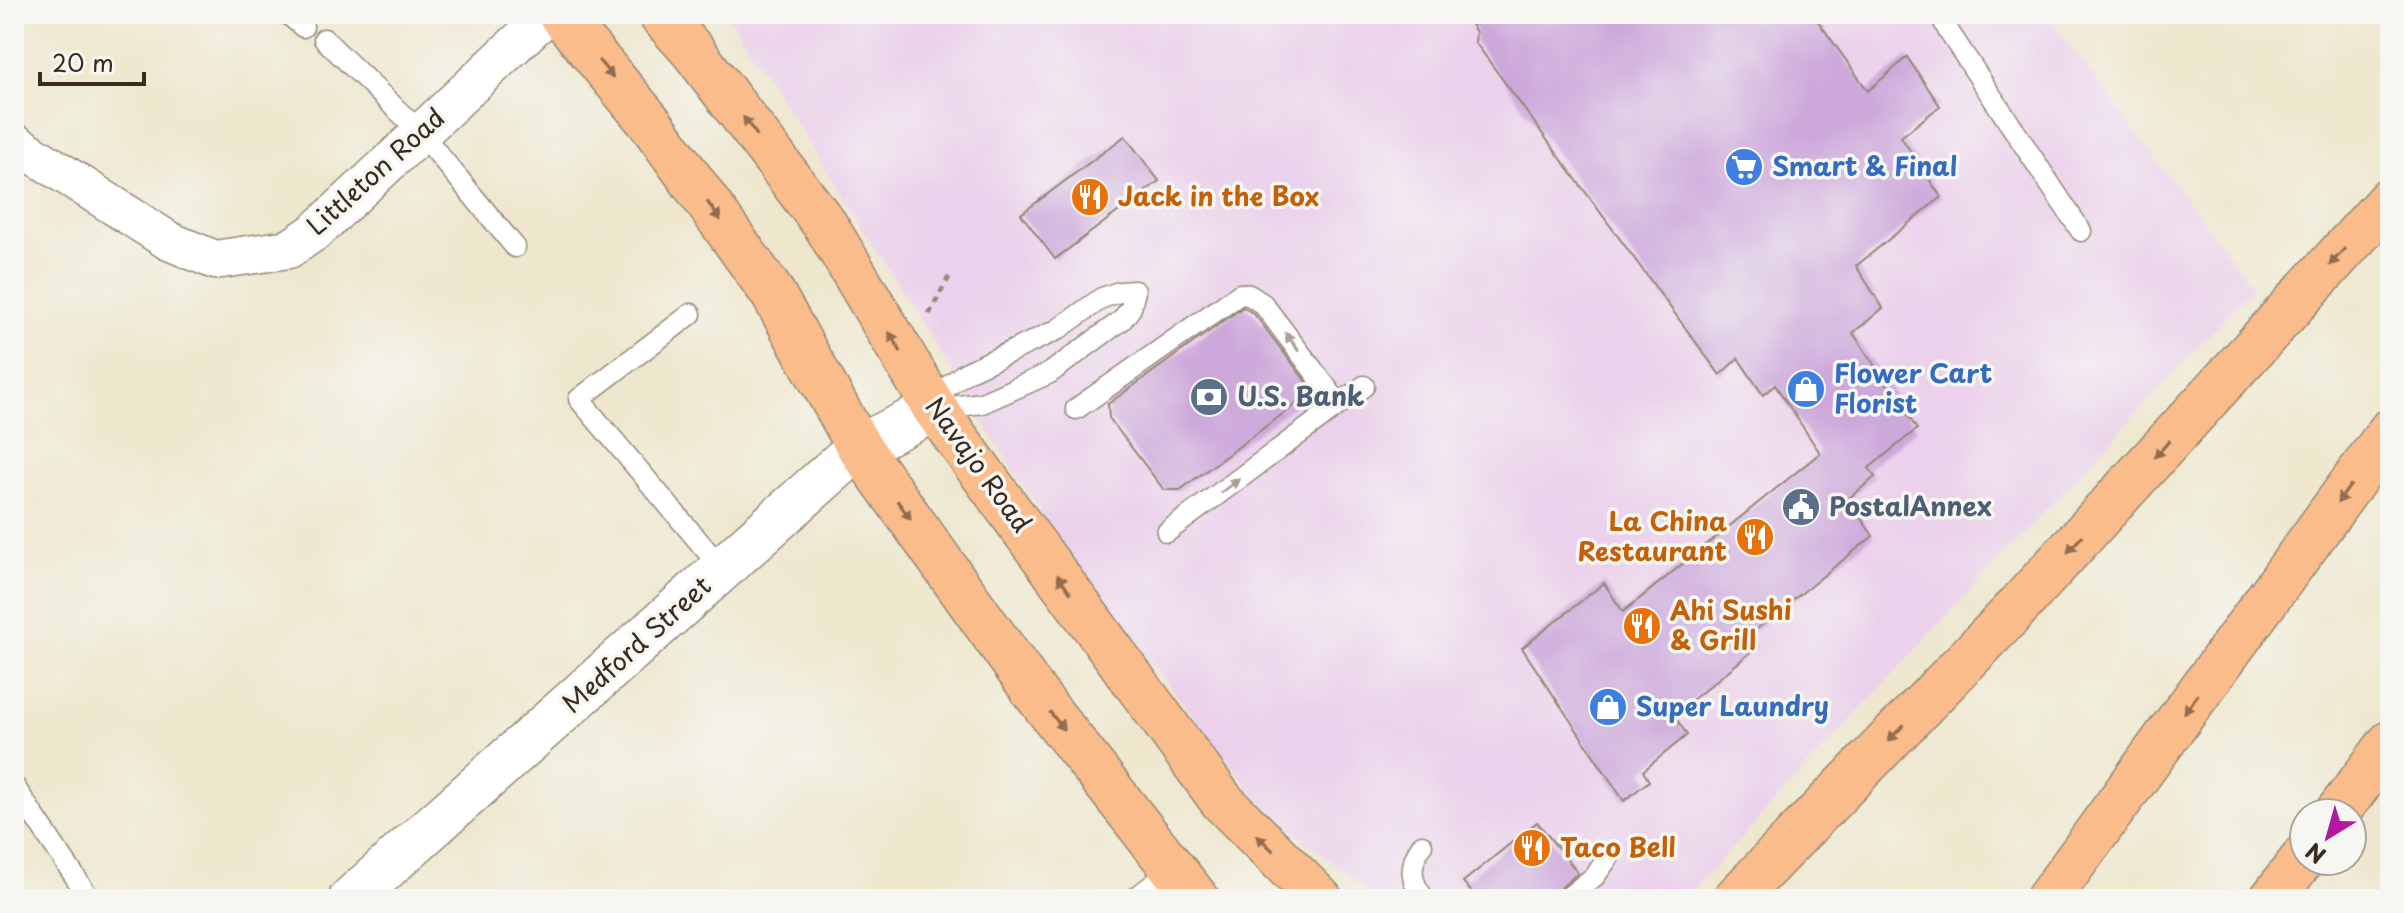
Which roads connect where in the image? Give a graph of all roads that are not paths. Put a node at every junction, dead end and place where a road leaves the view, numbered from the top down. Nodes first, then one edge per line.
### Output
1 (548, 14) edge
2 (560, 14) edge
3 (660, 14) edge
4 (1940, 14) edge
5 (324, 39) dead end
6 (421, 133) junction
7 (14, 142) edge
8 (2390, 199) edge
9 (2081, 231) dead end
10 (515, 247) dead end
11 (691, 314) dead end
12 (1364, 386) dead end
13 (1339, 404) junction
14 (935, 409) junction
15 (1076, 409) dead end
16 (2390, 431) edge
17 (859, 447) junction
18 (1167, 532) dead end
19 (722, 569) junction
20 (2390, 743) edge
21 (14, 786) edge
22 (2349, 797) edge
23 (1422, 845) dead end
24 (1610, 855) dead end
25 (2289, 877) edge
26 (1185, 884) edge
27 (90, 899) edge
28 (351, 899) edge
29 (1134, 899) edge
30 (1320, 899) edge
31 (1425, 899) edge
32 (1566, 899) edge
33 (1735, 899) edge
34 (2048, 899) edge
35 (2272, 899) edge

1 - 6 street, Littleton Road
2 -> 17 main road
14 -> 3 main road, Navajo Road
4 - 9 lane
5 - 6 lane
6 - 7 street, Littleton Road
6 - 10 lane
8 -> 33 main road
11 - 19 lane
12 - 13 lane
13 -> 15 lane
18 -> 13 lane
14 - 14 lane
14 - 17 street, Medford Street
30 -> 14 main road, Navajo Road
16 -> 34 main road
17 - 19 street, Medford Street
17 -> 26 main road
19 - 28 street, Medford Street
20 - 22 main road
21 - 27 lane
23 - 31 lane
24 - 32 lane
25 - 35 main road
26 - 29 lane

